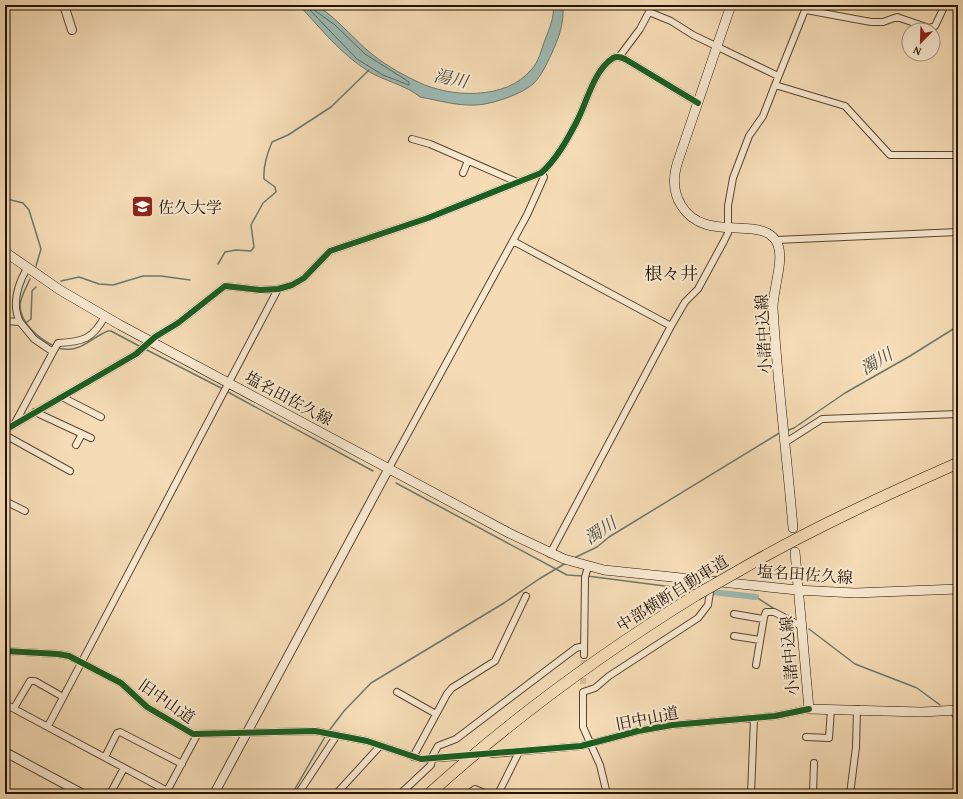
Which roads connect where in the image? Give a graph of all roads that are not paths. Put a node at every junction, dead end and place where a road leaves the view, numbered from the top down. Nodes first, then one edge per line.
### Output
1 (64, 5) edge
2 (651, 5) edge
3 (731, 5) edge
4 (945, 5) edge
5 (806, 8) edge
6 (650, 12) junction
7 (72, 30) dead end
8 (717, 46) junction
9 (618, 57) junction
10 (778, 76) junction
11 (775, 85) junction
12 (698, 103) junction
13 (412, 139) dead end
14 (958, 155) edge
15 (468, 161) junction
16 (463, 173) dead end
17 (541, 173) junction
18 (516, 182) junction
19 (728, 229) junction
20 (958, 232) edge
21 (776, 240) junction
22 (513, 241) junction
23 (5, 252) edge
24 (27, 268) junction
25 (278, 289) junction
26 (105, 316) junction
27 (5, 321) edge
28 (20, 322) junction
29 (671, 326) junction
30 (146, 345) junction
31 (55, 349) junction
32 (227, 389) junction
33 (62, 397) junction
34 (35, 412) junction
35 (958, 414) edge
36 (96, 417) dead end
37 (15, 423) junction
38 (5, 430) edge
39 (82, 434) junction
40 (5, 435) edge
41 (91, 438) dead end
42 (785, 439) junction
43 (76, 446) dead end
44 (958, 457) edge
45 (958, 463) edge
46 (389, 468) junction
47 (958, 470) edge
48 (70, 471) dead end
49 (904, 487) junction
50 (889, 492) junction
51 (5, 501) edge
52 (25, 511) dead end
53 (793, 528) dead end
54 (795, 552) dead end
55 (550, 554) junction
56 (584, 571) junction
57 (712, 582) junction
58 (958, 589) edge
59 (797, 590) junction
60 (526, 596) dead end
61 (734, 614) dead end
62 (763, 619) junction
63 (801, 626) junction
64 (734, 636) dead end
65 (760, 640) junction
66 (584, 646) junction
67 (5, 651) edge
68 (584, 655) tunnel mouth
69 (82, 663) junction
70 (756, 665) dead end
71 (583, 684) tunnel mouth
72 (397, 692) dead end
73 (583, 692) junction
74 (63, 697) junction
75 (5, 704) edge
76 (14, 708) junction
77 (809, 709) junction
78 (831, 709) junction
79 (857, 709) junction
80 (958, 710) edge
81 (436, 714) junction
82 (754, 718) junction
83 (48, 726) junction
84 (246, 732) junction
85 (197, 735) junction
86 (336, 735) junction
87 (806, 737) dead end
88 (589, 744) junction
89 (380, 746) junction
90 (5, 752) edge
91 (519, 752) junction
92 (492, 754) tunnel mouth
93 (105, 757) junction
94 (413, 757) junction
95 (455, 757) tunnel mouth
96 (432, 759) junction
97 (814, 763) dead end
98 (182, 764) junction
99 (124, 768) junction
100 (170, 793) edge
101 (83, 794) edge
102 (110, 794) edge
103 (215, 794) edge
104 (298, 794) edge
105 (336, 794) edge
106 (400, 794) edge
107 (429, 794) edge
108 (468, 794) edge
109 (487, 794) edge
110 (498, 794) edge
111 (608, 794) edge
112 (751, 794) edge
113 (813, 794) edge
114 (850, 794) edge

1 - 7 street
2 - 6 street
3 - 8 main road
4 - 5 street
5 - 10 street
6 - 8 street
6 - 9 street
8 - 10 street
8 - 12 main road
9 - 12 street
9 - 17 street
10 - 11 street
11 - 14 street
11 - 19 street
12 - 19 main road
13 - 15 street
15 - 16 street
15 - 18 street
17 - 18 street
17 - 22 street
18 - 25 street
19 - 21 main road
19 - 29 street
20 - 21 street
21 - 42 main road, 小諸中込線
22 - 29 street
22 - 46 street
23 - 24 main road, 塩名田佐久線
24 - 26 main road, 塩名田佐久線
24 - 28 street
25 - 30 street
25 - 32 street
26 - 30 main road, 塩名田佐久線
26 - 31 street
27 - 28 street
28 - 31 street
29 - 55 street
30 - 32 main road, 塩名田佐久線
30 - 33 street
31 - 37 street
32 - 46 main road, 塩名田佐久線
32 - 69 street
33 - 34 street
33 - 36 street
34 - 37 street
34 - 39 street
35 - 42 street
37 - 38 street
39 - 41 street
39 - 43 street
40 - 48 street
42 - 53 main road, 小諸中込線
44 - 50 highway
45 - 49 highway, 中部横断自動車道
46 - 55 main road, 塩名田佐久線
46 - 84 street
47 - 49 highway
49 - 50 highway, 中部横断自動車道
50 - 107 highway, 中部横断自動車道, bridge
51 - 52 street
54 - 59 main road, 小諸中込線
55 - 56 main road, 塩名田佐久線
56 - 57 main road, 塩名田佐久線
56 - 66 street
57 - 59 main road, 塩名田佐久線
57 - 73 street
58 - 59 main road, 塩名田佐久線
59 - 63 main road, 小諸中込線
60 - 81 street
61 - 62 street
62 - 63 street
62 - 65 street
63 - 77 main road, 小諸中込線
64 - 65 street
65 - 70 street
66 - 68 street
66 - 96 street
67 - 69 street, 旧中山道
69 - 74 street
69 - 85 street, 旧中山道
71 - 73 street
72 - 81 street
73 - 88 street
74 - 76 street
74 - 83 street
75 - 76 street
76 - 83 street
77 - 78 main road, 旧中山道
77 - 82 street, 旧中山道
78 - 79 main road, 旧中山道
78 - 87 street
79 - 80 main road, 旧中山道
79 - 114 street
81 - 94 street
82 - 88 street, 旧中山道
82 - 112 street
83 - 93 street
84 - 85 street, 旧中山道
84 - 86 street, 旧中山道
84 - 103 street
85 - 98 street
86 - 89 street
86 - 104 street
88 - 91 street, 旧中山道
88 - 111 street
89 - 94 street
89 - 105 street
90 - 101 street
91 - 92 street, 旧中山道
91 - 110 street
93 - 98 street
93 - 99 street
94 - 96 street
95 - 96 street
96 - 106 street
97 - 113 street
98 - 100 street
99 - 100 street
99 - 102 street
108 - 109 street

